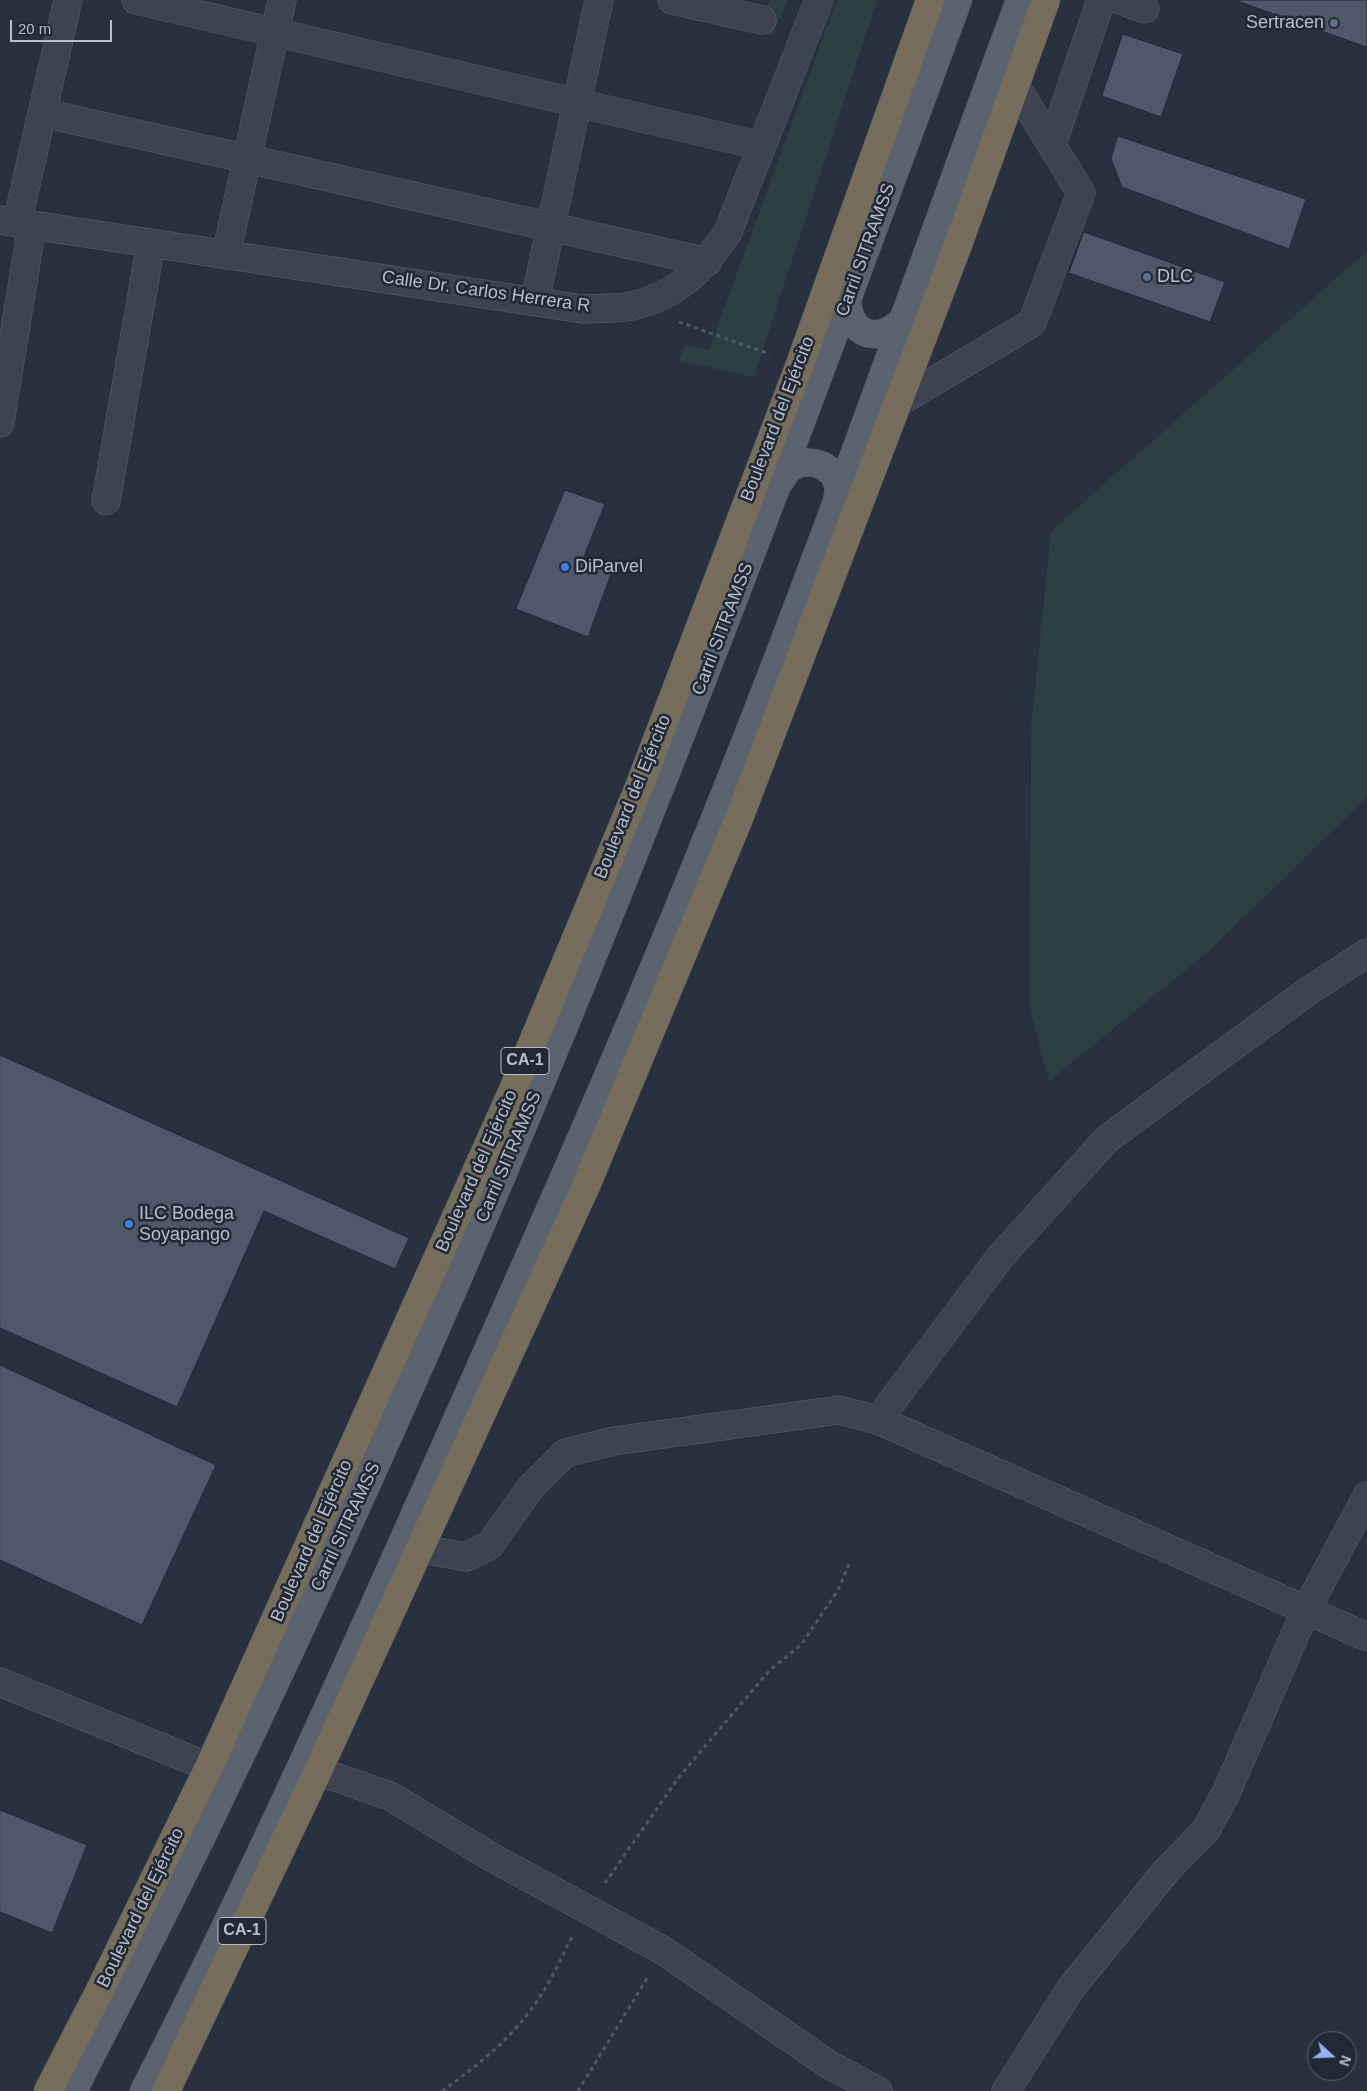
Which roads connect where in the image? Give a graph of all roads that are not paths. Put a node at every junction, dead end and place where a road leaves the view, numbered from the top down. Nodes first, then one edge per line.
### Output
1 (68, 0) edge
2 (136, 0) edge
3 (282, 0) edge
4 (600, 0) edge
5 (672, 0) edge
6 (819, 0) edge
7 (930, 0) edge
8 (958, 0) edge
9 (1020, 0) edge
10 (1046, 0) edge
11 (1101, 0) edge
12 (1120, 0) edge
13 (1145, 9) dead end
14 (762, 20) dead end
15 (275, 32) junction
16 (1015, 85) junction
17 (577, 103) junction
18 (43, 113) junction
19 (1052, 144) junction
20 (762, 146) junction
21 (247, 159) junction
22 (16, 223) edge
23 (551, 227) junction
24 (151, 243) junction
25 (226, 255) junction
26 (707, 262) junction
27 (535, 301) junction
28 (847, 301) junction
29 (902, 321) junction
30 (897, 403) junction
31 (0, 423) edge
32 (780, 480) junction
33 (106, 501) dead end
34 (837, 501) junction
35 (1367, 953) edge
36 (878, 1420) junction
37 (1367, 1496) edge
38 (421, 1549) junction
39 (1305, 1612) junction
40 (1367, 1638) edge
41 (0, 1682) edge
42 (209, 1767) junction
43 (318, 1771) junction
44 (48, 2091) edge
45 (73, 2091) edge
46 (144, 2091) edge
47 (166, 2091) edge
48 (878, 2091) edge
49 (1006, 2091) edge

1 - 18 street
2 - 15 street
3 - 15 street
4 - 17 street
5 - 14 street
6 - 20 street, Calle Dr. Carlos Herrera R
7 - 42 highway, Boulevard del Ejército / CA-1
8 - 28 main road, Carril SITRAMSS
9 - 29 main road
10 - 16 highway, CA-1
11 - 19 street
12 - 13 street
15 - 17 street
15 - 21 street
16 - 19 street
16 - 30 highway, CA-1
17 - 20 street
17 - 23 street
18 - 21 street
18 - 22 street
19 - 30 street
20 - 26 street, Calle Dr. Carlos Herrera R
21 - 23 street
21 - 25 street
22 - 24 street, Calle Dr. Carlos Herrera R
22 - 31 street
23 - 26 street
23 - 27 street
24 - 25 street, Calle Dr. Carlos Herrera R
24 - 33 street
25 - 27 street, Calle Dr. Carlos Herrera R
26 - 27 street, Calle Dr. Carlos Herrera R
28 - 29 main road
28 - 32 main road, Carril SITRAMSS
29 - 34 main road
30 - 38 highway, CA-1
32 - 34 main road
32 - 45 main road, Carril SITRAMSS
34 - 46 main road
35 - 36 street
36 - 38 street
36 - 39 street
37 - 39 street
38 - 43 highway, CA-1
39 - 40 street
39 - 49 street
41 - 42 street
42 - 44 highway, Boulevard del Ejército / CA-1
43 - 47 highway, CA-1
43 - 48 street

